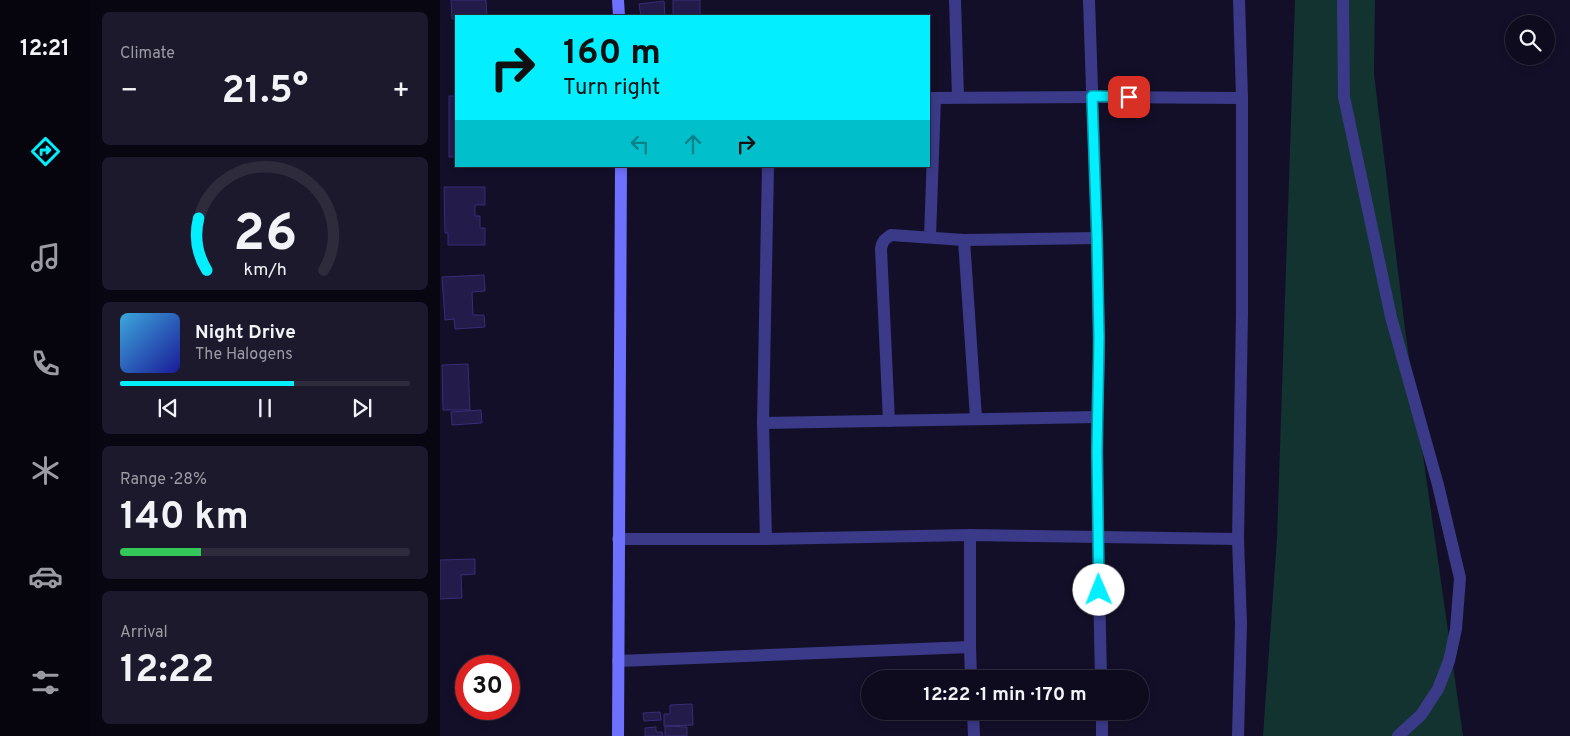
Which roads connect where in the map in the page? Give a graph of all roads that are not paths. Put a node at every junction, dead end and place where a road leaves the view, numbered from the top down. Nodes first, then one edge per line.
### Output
1 (618, 0) edge
2 (955, 0) edge
3 (1089, 0) edge
4 (1239, 0) edge
5 (1343, 0) edge
6 (619, 15) edge
7 (1092, 96) junction
8 (932, 98) edge
9 (958, 98) junction
10 (1242, 98) junction
11 (621, 167) edge
12 (768, 167) edge
13 (930, 237) junction
14 (1097, 238) junction
15 (964, 240) junction
16 (1097, 416) junction
17 (976, 418) junction
18 (889, 421) junction
19 (763, 423) junction
20 (970, 535) junction
21 (1098, 537) junction
22 (1238, 538) junction
23 (618, 539) junction
24 (766, 539) junction
25 (970, 647) junction
26 (618, 661) junction
27 (971, 670) edge
28 (1101, 670) edge
29 (973, 720) edge
30 (1102, 720) edge
31 (618, 736) edge
32 (974, 736) edge
33 (1102, 736) edge
34 (1238, 736) edge
35 (1398, 736) edge

1 - 6 street
2 - 9 street
3 - 7 street
4 - 10 street
5 - 35 street
7 - 9 street
7 - 10 street
7 - 14 street
8 - 9 street
8 - 13 street
10 - 22 street
11 - 23 street
12 - 19 street
13 - 15 street
13 - 18 street
14 - 15 street
14 - 16 street
15 - 17 street
16 - 17 street
16 - 21 street
17 - 18 street
18 - 19 street
19 - 24 street
20 - 21 street
20 - 24 street
20 - 25 street
21 - 22 street
21 - 28 street
22 - 34 street
23 - 24 street
23 - 26 street
25 - 26 street
25 - 27 street
26 - 31 street
29 - 32 street
30 - 33 street

